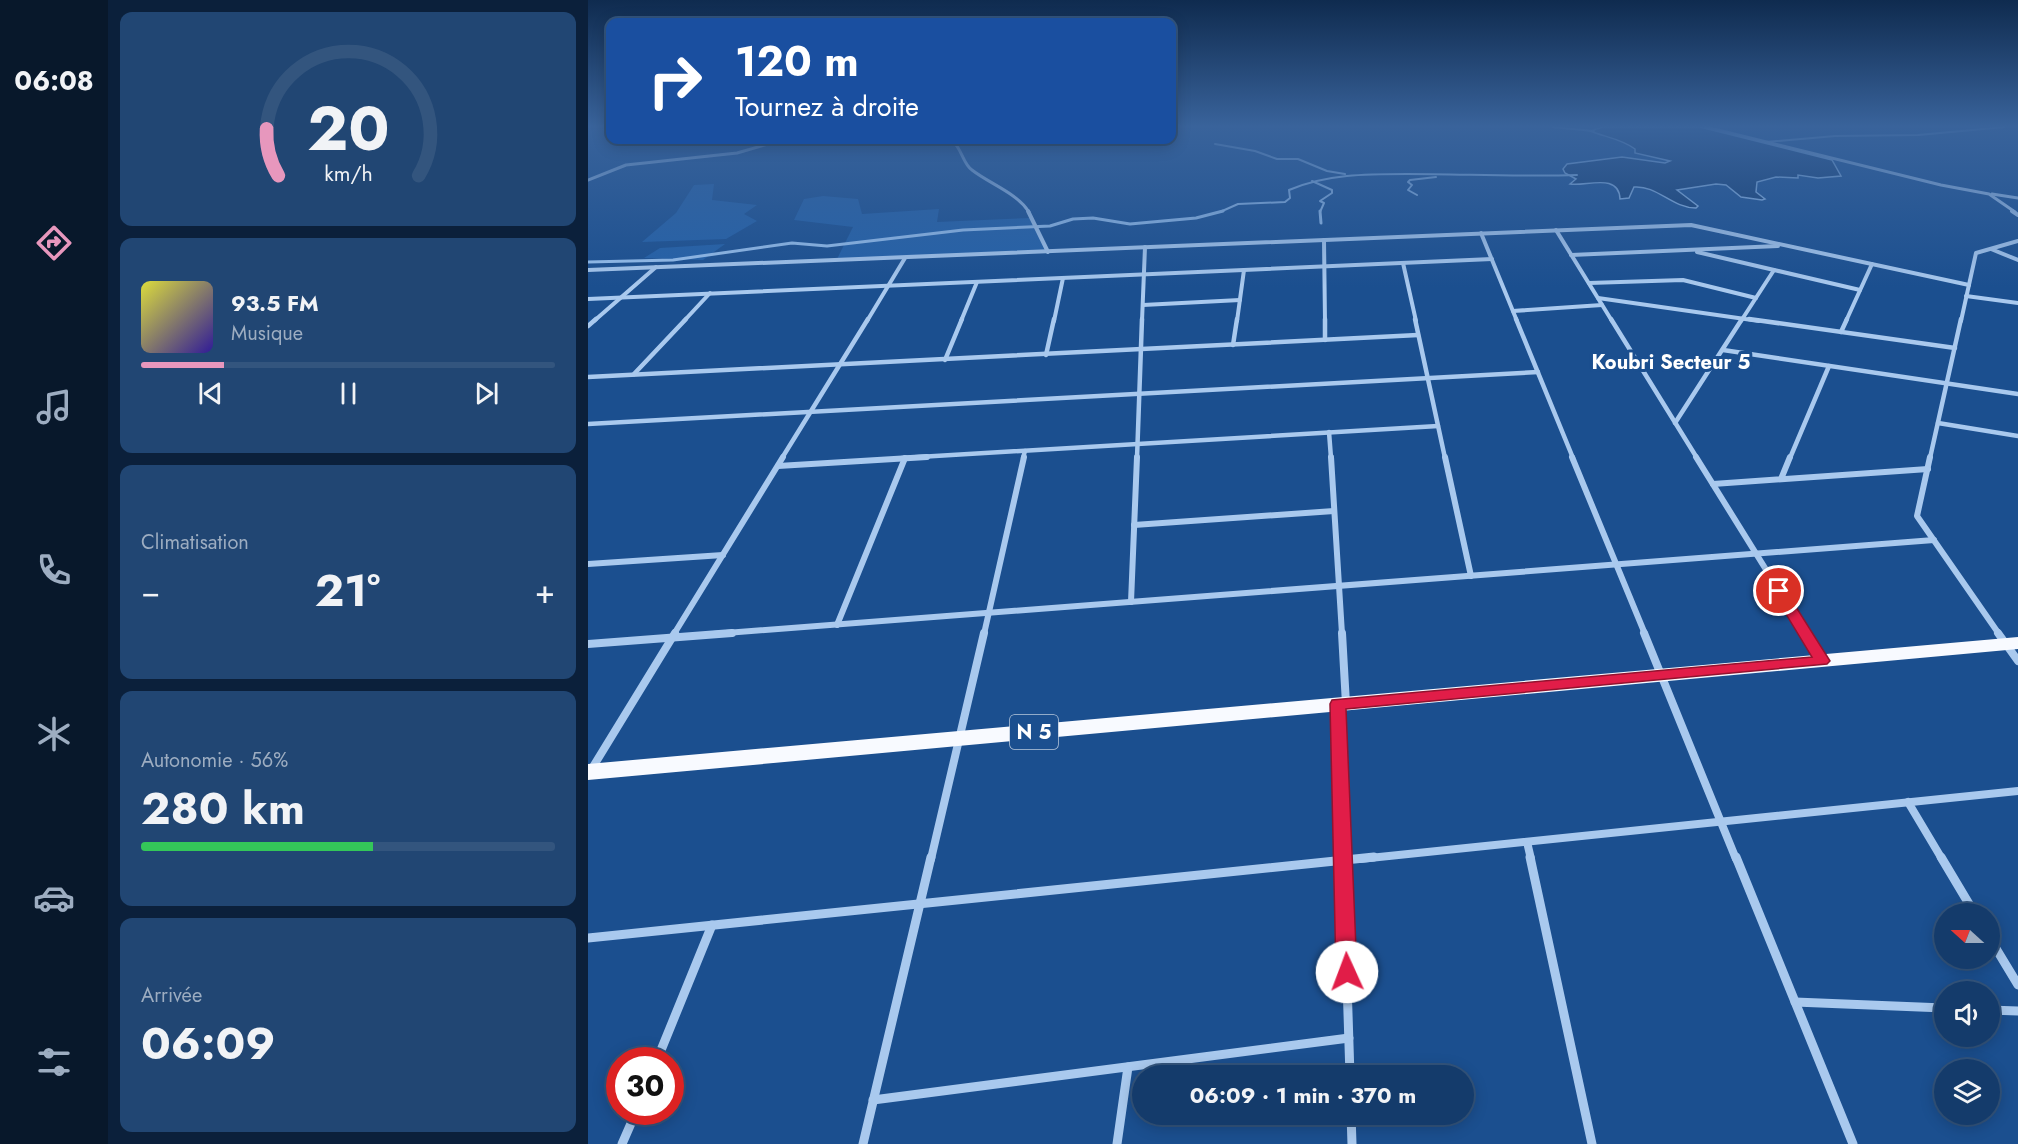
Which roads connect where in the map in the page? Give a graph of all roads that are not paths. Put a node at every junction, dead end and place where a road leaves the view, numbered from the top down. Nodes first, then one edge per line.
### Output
1 (988, 180) edge
2 (1922, 180) edge
3 (1986, 194) junction
4 (2018, 198) edge
5 (2018, 215) edge
6 (1556, 230) junction
7 (1481, 233) junction
8 (1324, 240) junction
9 (2018, 241) edge
10 (1786, 246) junction
11 (1145, 247) junction
12 (1990, 249) junction
13 (1689, 250) junction
14 (1048, 252) junction
15 (1571, 255) junction
16 (905, 258) junction
17 (1492, 259) junction
18 (2018, 260) edge
19 (1403, 263) junction
20 (1872, 264) junction
21 (656, 267) junction
22 (1324, 267) junction
23 (588, 270) edge
24 (1244, 270) junction
25 (1774, 270) junction
26 (1144, 274) junction
27 (1063, 278) junction
28 (977, 282) junction
29 (1588, 283) junction
30 (1969, 285) junction
31 (888, 286) junction
32 (1860, 290) junction
33 (710, 294) junction
34 (1966, 296) junction
35 (621, 297) junction
36 (1598, 298) junction
37 (1756, 298) junction
38 (588, 299) edge
39 (1240, 300) junction
40 (2018, 303) edge
41 (1143, 305) junction
42 (1602, 305) junction
43 (1513, 311) junction
44 (1743, 318) junction
45 (588, 326) edge
46 (1841, 332) junction
47 (1418, 335) junction
48 (1325, 340) junction
49 (1233, 345) junction
50 (1955, 348) junction
51 (1141, 350) junction
52 (1723, 350) junction
53 (1046, 355) junction
54 (945, 360) junction
55 (839, 365) junction
56 (1829, 366) junction
57 (1538, 372) junction
58 (634, 374) junction
59 (588, 376) edge
60 (1428, 378) junction
61 (1947, 383) junction
62 (2018, 393) edge
63 (1139, 394) junction
64 (810, 412) junction
65 (1676, 423) junction
66 (1938, 423) junction
67 (588, 424) edge
68 (1438, 426) junction
69 (1329, 432) junction
70 (2018, 436) edge
71 (1137, 444) junction
72 (1025, 451) junction
73 (905, 458) junction
74 (777, 466) junction
75 (1928, 469) junction
76 (1781, 479) junction
77 (1713, 484) junction
78 (1334, 511) junction
79 (1134, 525) junction
80 (1934, 540) junction
81 (1756, 554) junction
82 (723, 555) junction
83 (588, 564) edge
84 (1616, 565) junction
85 (1471, 576) junction
86 (1339, 586) junction
87 (1131, 602) junction
88 (990, 613) junction
89 (837, 625) junction
90 (672, 638) junction
91 (588, 644) edge
92 (2012, 644) edge
93 (1822, 661) junction
94 (2018, 661) edge
95 (1661, 675) junction
96 (1342, 704) junction
97 (958, 738) junction
98 (589, 773) edge
99 (2018, 791) edge
100 (1908, 802) junction
101 (1721, 822) junction
102 (1527, 842) junction
103 (1343, 860) junction
104 (1968, 903) edge
105 (919, 904) junction
106 (712, 925) junction
107 (588, 938) edge
108 (2000, 955) edge
109 (2018, 985) edge
110 (1795, 1002) junction
111 (1934, 1008) edge
112 (2000, 1010) edge
113 (2018, 1011) edge
114 (1349, 1038) junction
115 (662, 1047) edge
116 (1350, 1065) edge
117 (1128, 1067) junction
118 (873, 1100) junction
119 (630, 1125) edge
120 (1351, 1125) edge
121 (622, 1144) edge
122 (863, 1144) edge
123 (1117, 1144) edge
124 (1352, 1144) edge
125 (1592, 1144) edge
126 (1853, 1144) edge

1 - 14 street
2 - 3 street
3 - 4 street
3 - 5 street
6 - 7 street
6 - 10 street
6 - 15 street
7 - 8 street
7 - 17 street
8 - 11 street
8 - 22 street
9 - 12 street
10 - 13 street
10 - 20 street
11 - 14 street
11 - 26 street
12 - 18 street
12 - 30 street
13 - 15 street
13 - 25 street
14 - 16 street
15 - 29 street
16 - 21 street
16 - 31 street
17 - 19 street
17 - 43 street
19 - 22 street
19 - 47 street
20 - 30 street
20 - 32 street
21 - 23 street
21 - 35 street
22 - 24 street
22 - 48 street
24 - 26 street
24 - 39 street
25 - 32 street
25 - 37 street
26 - 27 street
26 - 41 street
27 - 28 street
27 - 53 street
28 - 31 street
28 - 54 street
29 - 36 street
29 - 37 street
30 - 34 street
31 - 33 street
31 - 55 street
32 - 46 street
33 - 35 street
33 - 58 street
34 - 40 street
34 - 50 street
35 - 38 street
35 - 45 street
36 - 42 street
36 - 44 street
37 - 44 street
39 - 41 street
39 - 49 street
41 - 51 street
42 - 43 street
42 - 65 street
43 - 57 street
44 - 46 street
44 - 52 street
46 - 50 street
47 - 48 street
47 - 60 street
48 - 49 street
49 - 51 street
50 - 61 street
51 - 53 street
51 - 63 street
52 - 56 street
52 - 65 street
53 - 54 street
54 - 55 street
55 - 58 street
55 - 64 street
56 - 61 street
56 - 76 street
57 - 60 street
57 - 84 street
58 - 59 street
60 - 63 street
60 - 68 street
61 - 62 street
61 - 66 street
63 - 64 street
63 - 71 street
64 - 67 street
64 - 74 street
65 - 77 street
66 - 70 street
66 - 75 street
68 - 69 street
68 - 85 street
69 - 71 street
69 - 78 street
71 - 72 street
71 - 79 street
72 - 73 street
72 - 88 street
73 - 74 street
73 - 89 street
74 - 82 street
75 - 76 street
75 - 80 street
76 - 77 street
77 - 81 street
78 - 79 street
78 - 86 street
79 - 87 street
80 - 81 street
80 - 92 street
81 - 84 street
81 - 93 street
82 - 83 street
82 - 90 street
84 - 85 street
84 - 95 street
85 - 86 street
86 - 87 street
86 - 96 street
87 - 88 street
88 - 89 street
88 - 97 street
89 - 90 street
90 - 91 street
90 - 98 street
92 - 93 highway, N 5
92 - 94 street
93 - 95 highway, N 5
95 - 96 highway, N 5
95 - 101 street
96 - 97 highway, N 5
96 - 103 street
97 - 98 highway, N 5
97 - 105 street
99 - 100 street
100 - 101 street
100 - 104 street
101 - 102 street
101 - 110 street
102 - 103 street
102 - 125 street
103 - 105 street
103 - 114 street
105 - 106 street
105 - 118 street
106 - 107 street
106 - 115 street
108 - 109 street
110 - 111 street
110 - 126 street
112 - 113 street
114 - 116 street
114 - 117 street
117 - 118 street
117 - 123 street
118 - 122 street
119 - 121 street
120 - 124 street

